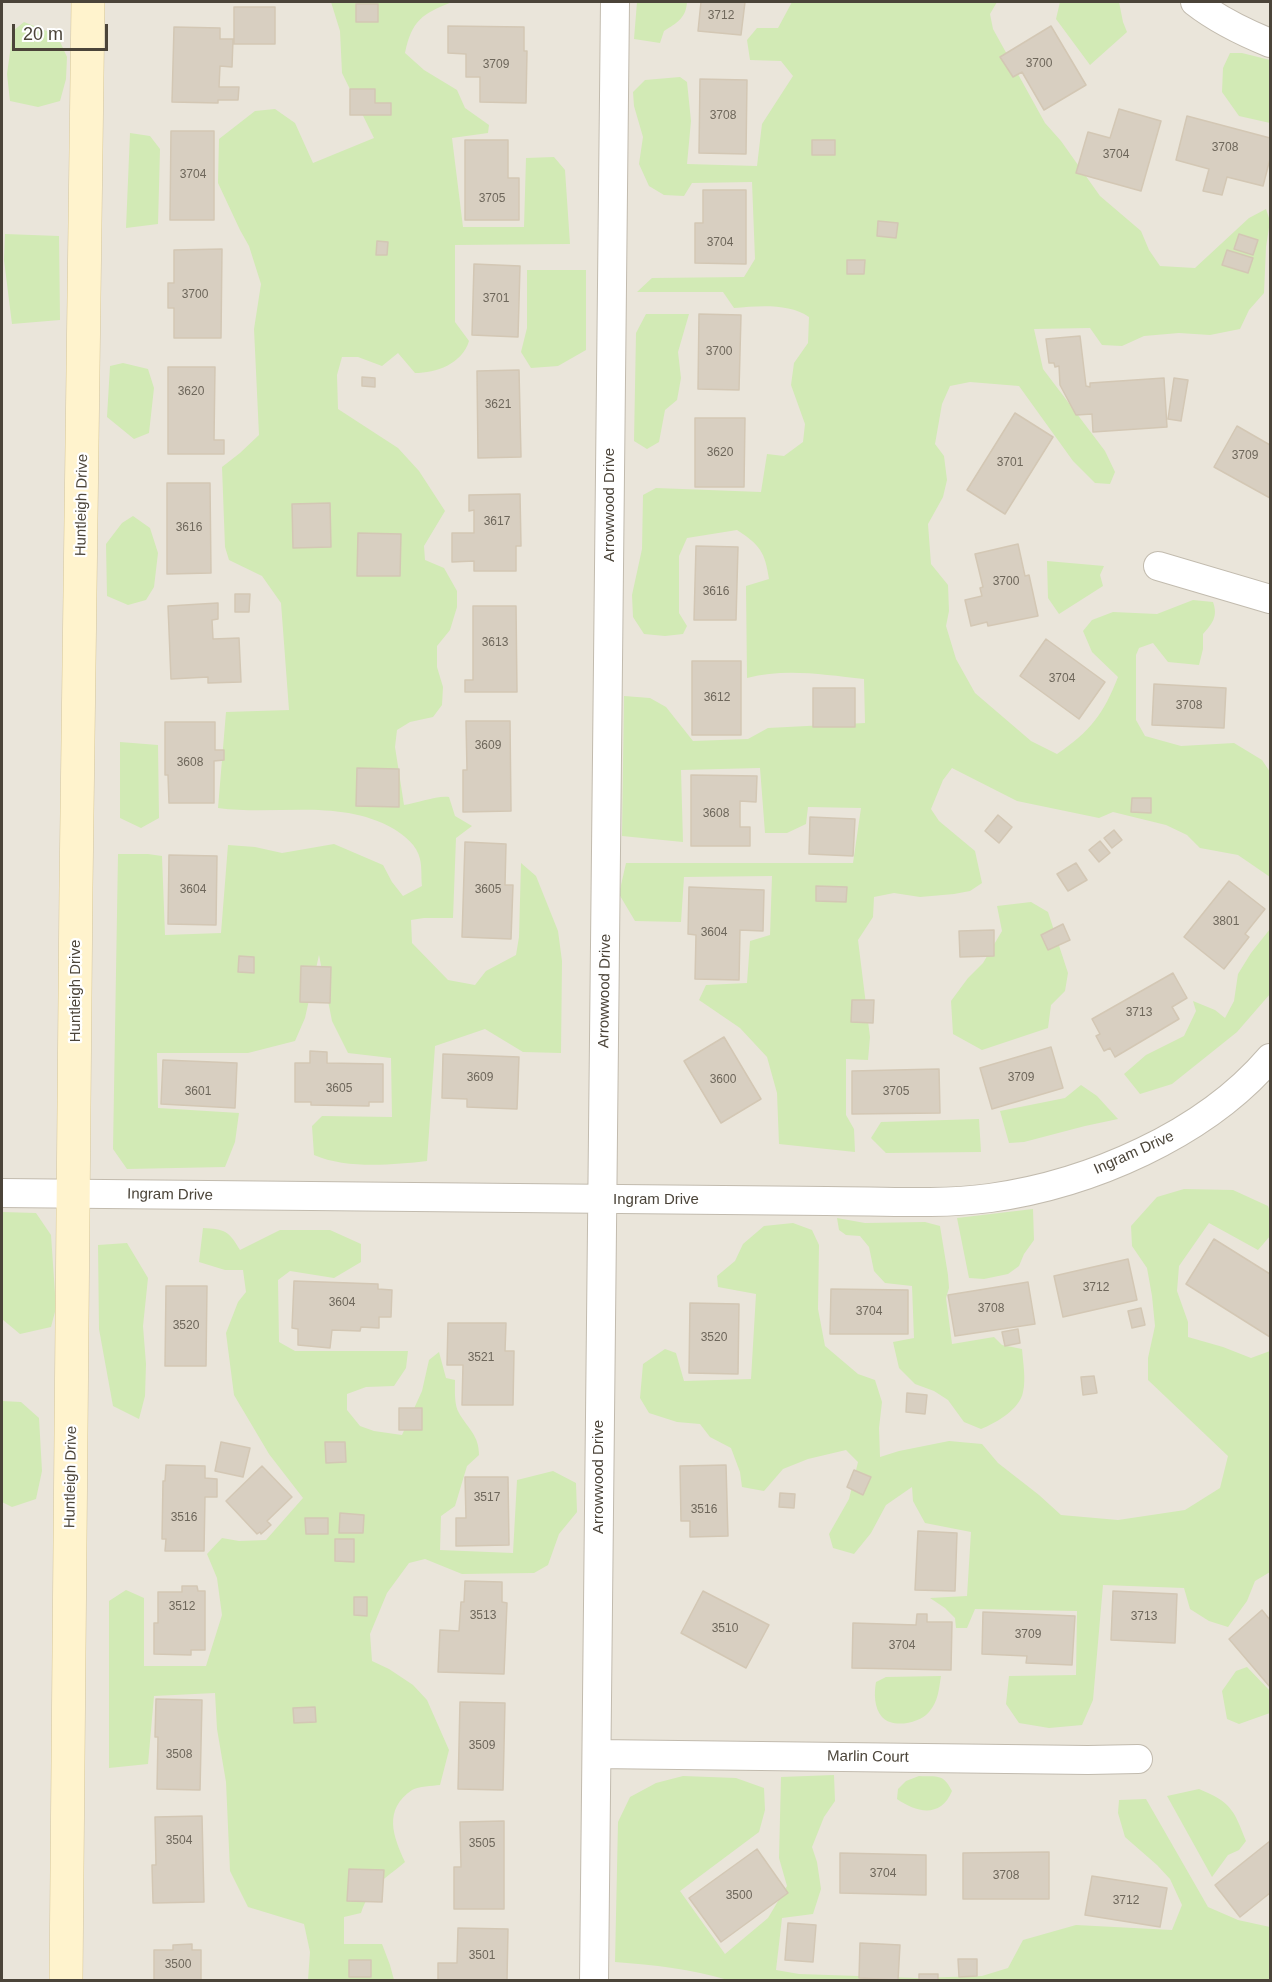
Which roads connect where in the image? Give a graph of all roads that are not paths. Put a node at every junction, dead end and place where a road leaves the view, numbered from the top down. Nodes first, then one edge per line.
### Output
1 (88, 2) edge
2 (615, 2) edge
3 (1195, 2) edge
4 (1270, 43) edge
5 (1158, 567) dead end
6 (1270, 598) edge
7 (1267, 1070) edge
8 (2, 1193) edge
9 (74, 1193) junction
10 (602, 1199) junction
11 (597, 1754) junction
12 (1138, 1759) dead end
13 (66, 1980) edge
14 (594, 1980) edge

1 - 9 street, Huntleigh Drive
2 - 10 street, Arrowwood Drive
3 - 4 street
5 - 6 street
7 - 10 street, Ingram Drive
8 - 9 street, Ingram Drive
9 - 10 street, Ingram Drive
9 - 13 street, Huntleigh Drive
10 - 11 street, Arrowwood Drive
11 - 12 street, Marlin Court
11 - 14 street, Arrowwood Drive

